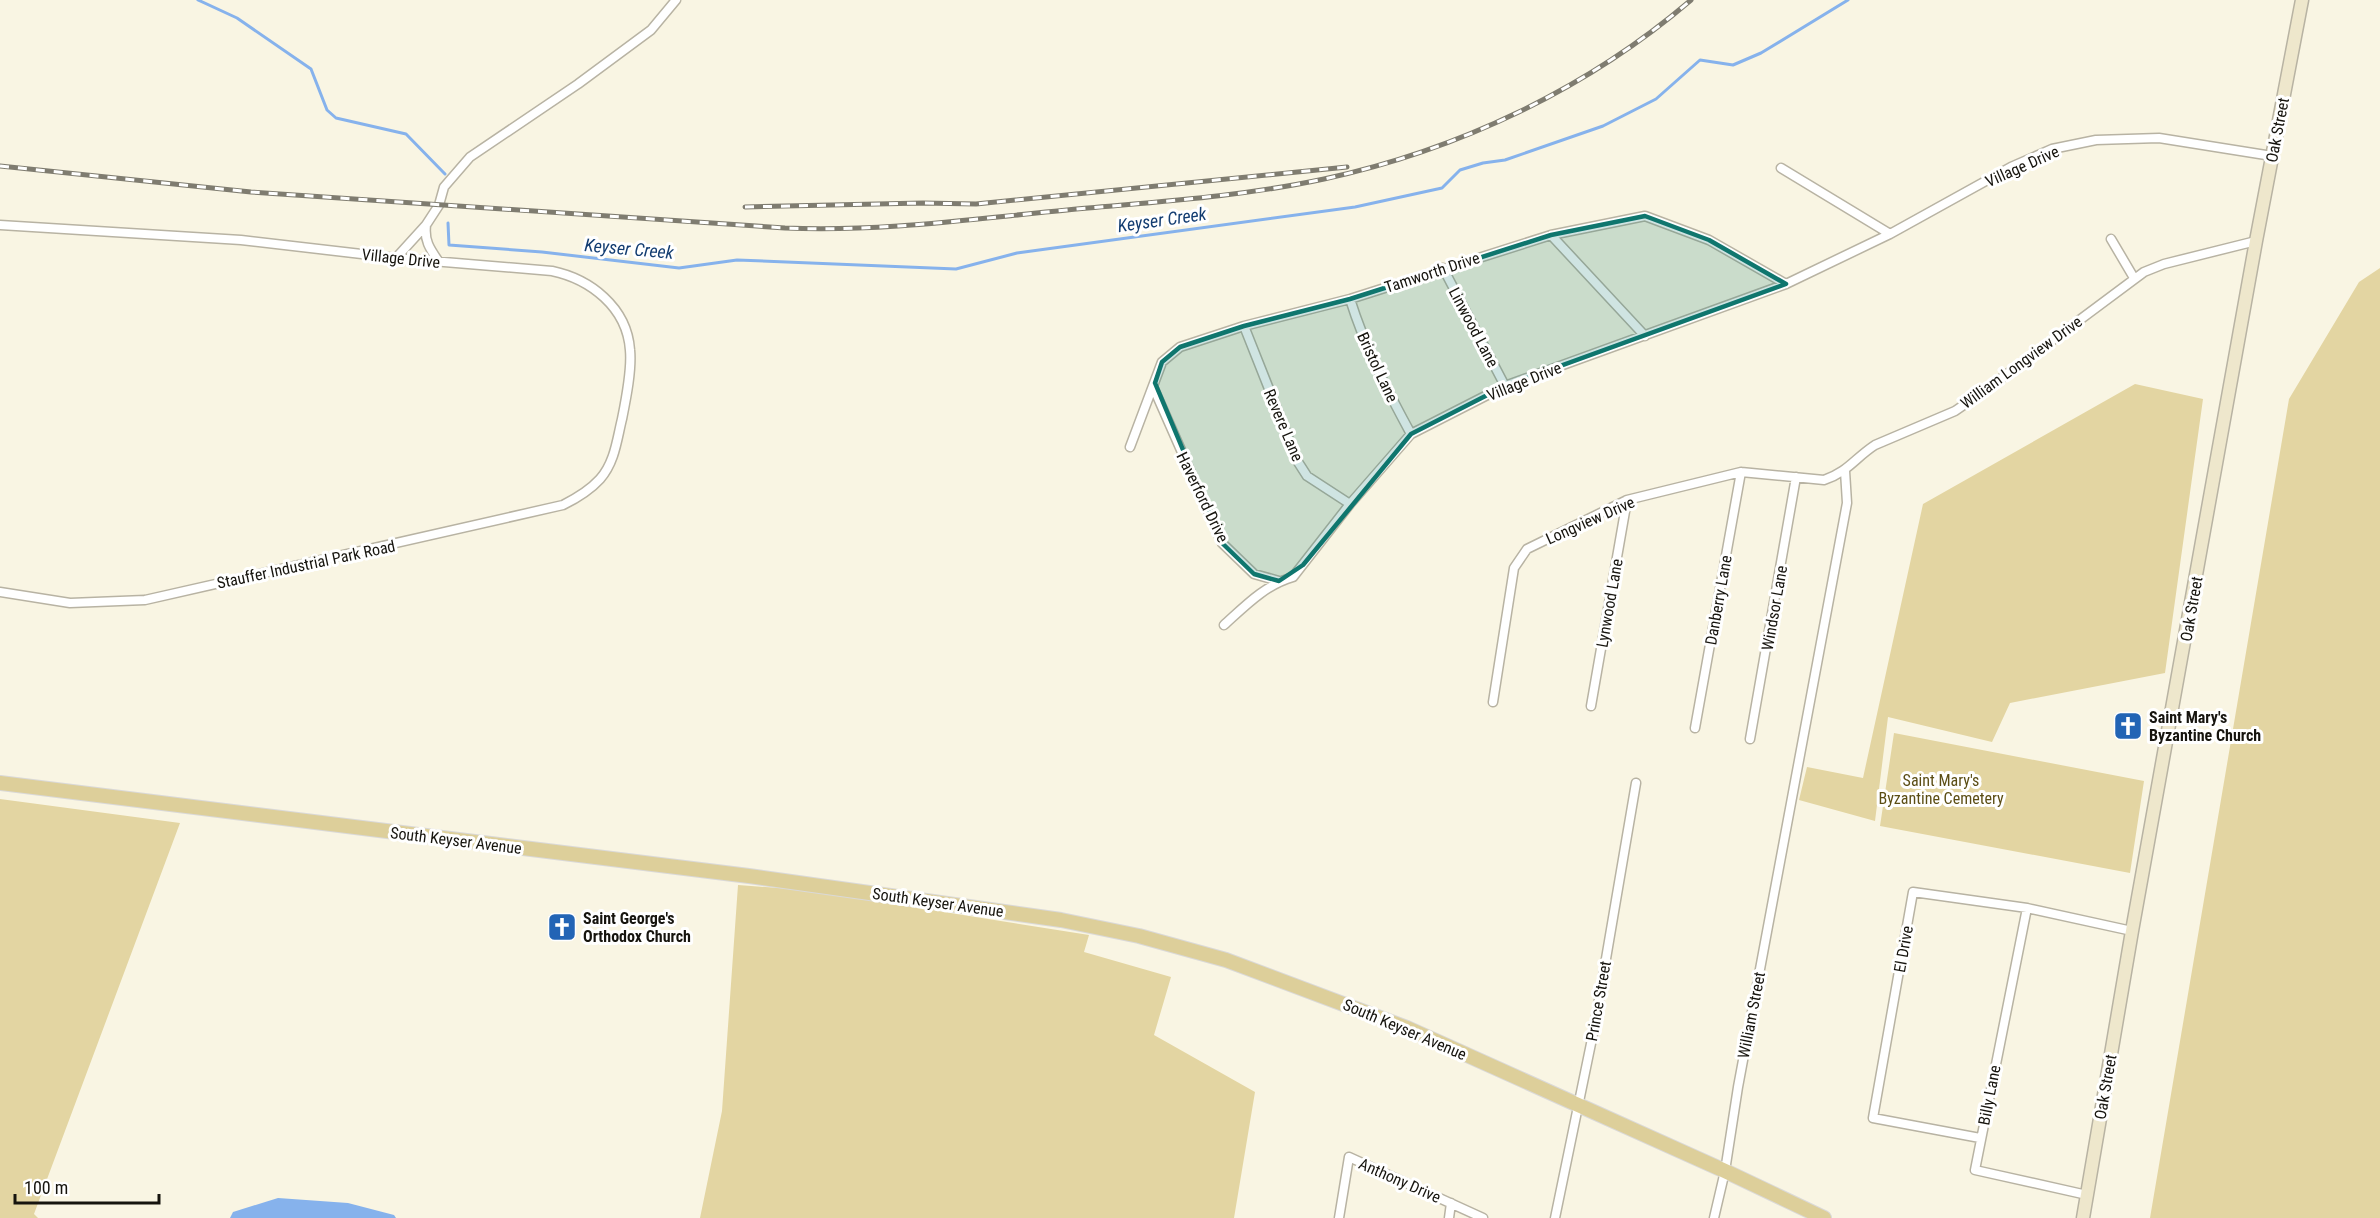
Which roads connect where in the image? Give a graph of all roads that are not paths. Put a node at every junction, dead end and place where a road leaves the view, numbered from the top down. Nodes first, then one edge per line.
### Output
1 (676, 0) edge
2 (2302, 0) edge
3 (2272, 156) junction
4 (1781, 168) dead end
5 (0, 225) edge
6 (426, 225) junction
7 (1890, 234) junction
8 (1551, 235) junction
9 (2111, 239) dead end
10 (2256, 241) junction
11 (396, 258) junction
12 (439, 262) junction
13 (1443, 268) junction
14 (2134, 278) junction
15 (1786, 284) junction
16 (1350, 299) junction
17 (1244, 326) junction
18 (1645, 336) junction
19 (1504, 386) junction
20 (1154, 388) junction
21 (1411, 434) junction
22 (1130, 447) dead end
23 (1845, 471) junction
24 (1741, 472) junction
25 (602, 477) joint
26 (1796, 477) junction
27 (1627, 500) junction
28 (1350, 504) junction
29 (1279, 581) junction
30 (0, 592) edge
31 (1224, 625) dead end
32 (1492, 702) dead end
33 (1591, 706) dead end
34 (1695, 728) dead end
35 (1750, 739) dead end
36 (0, 783) edge
37 (1636, 783) dead end
38 (2026, 909) junction
39 (2132, 930) junction
40 (1577, 1104) junction
41 (1980, 1138) junction
42 (1725, 1171) junction
43 (2087, 1195) junction
44 (1451, 1203) junction
45 (1339, 1218) edge
46 (1449, 1218) edge
47 (1483, 1218) edge
48 (1555, 1218) edge
49 (1714, 1218) edge
50 (1824, 1218) edge
51 (2083, 1218) edge

1 - 6 street
2 - 3 street, Oak Street
3 - 7 street, Village Drive
3 - 10 street, Oak Street
4 - 7 street
5 - 11 street, Village Drive
6 - 11 street
6 - 12 street
7 - 15 street, Village Drive
8 - 13 street, Tamworth Drive
8 - 15 street, Tamworth Drive
8 - 18 street
9 - 14 street
10 - 14 street, William Longview Drive
10 - 39 street, Oak Street
11 - 12 street, Village Drive
12 - 25 street, Village Drive
13 - 16 street, Tamworth Drive
13 - 19 street, Linwood Lane
14 - 23 street, William Longview Drive
15 - 18 street, Village Drive
16 - 17 street, Tamworth Drive
16 - 21 street, Bristol Lane
17 - 20 street, Tamworth Drive
17 - 28 street, Revere Lane
18 - 19 street, Village Drive
19 - 21 street, Village Drive
20 - 22 street, Tamworth Drive
20 - 29 street, Haverford Drive
21 - 28 street, Village Drive
23 - 26 street, Longview Drive
23 - 42 street, William Street
24 - 26 street, Longview Drive
24 - 27 street, Longview Drive
24 - 34 street, Danberry Lane
25 - 30 street, Stauffer Industrial Park Road
26 - 35 street, Windsor Lane
27 - 32 street, Longview Drive
27 - 33 street, Lynwood Lane
28 - 29 street, Village Drive
29 - 31 street, Village Drive
36 - 40 main road, South Keyser Avenue
37 - 40 street, Prince Street
38 - 39 street, El Drive
38 - 41 street, Billy Lane
38 - 41 street, El Drive
39 - 43 street, Oak Street
40 - 42 main road, South Keyser Avenue
40 - 48 street, Prince Street
41 - 43 street, Billy Lane
42 - 49 street, William Street
42 - 50 main road, South Keyser Avenue
43 - 51 street, Oak Street
44 - 45 street, Anthony Drive
44 - 46 street
44 - 47 street, Anthony Drive

